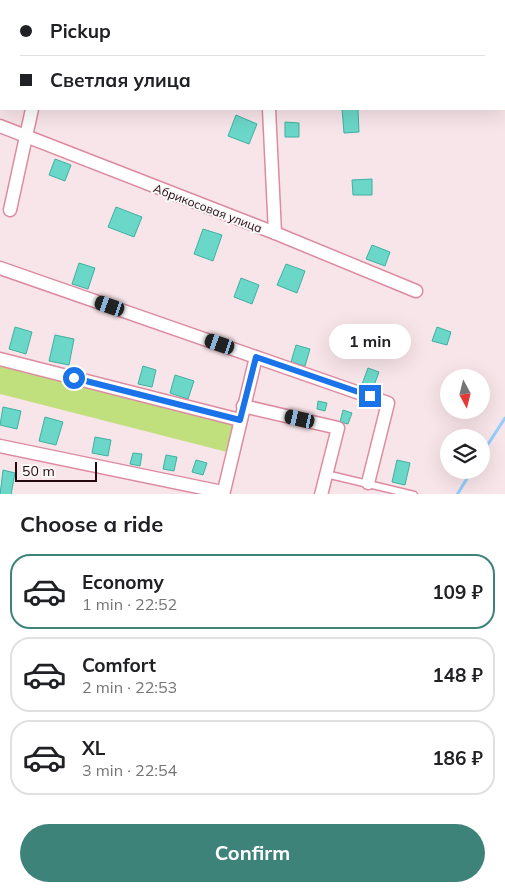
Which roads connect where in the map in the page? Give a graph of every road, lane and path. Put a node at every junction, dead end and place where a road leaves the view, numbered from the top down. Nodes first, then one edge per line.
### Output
1 (32, 110) edge
2 (269, 110) edge
3 (0, 126) edge
4 (26, 137) junction
5 (10, 210) dead end
6 (275, 234) junction
7 (0, 268) edge
8 (416, 291) dead end
9 (256, 357) junction
10 (0, 359) edge
11 (244, 406) junction
12 (240, 420) junction
13 (0, 446) edge
14 (326, 474) junction
15 (368, 483) junction
16 (222, 493) edge
17 (321, 494) edge
18 (414, 494) edge

1 - 4 street
2 - 6 street
3 - 4 street, Абрикосовая улица
4 - 5 street
4 - 6 street, Абрикосовая улица
6 - 8 street, Абрикосовая улица
7 - 9 street
9 - 11 street
9 - 15 street
10 - 12 street
11 - 12 street
11 - 14 street
12 - 16 street
13 - 16 street
14 - 15 lane
14 - 17 street
15 - 18 lane

